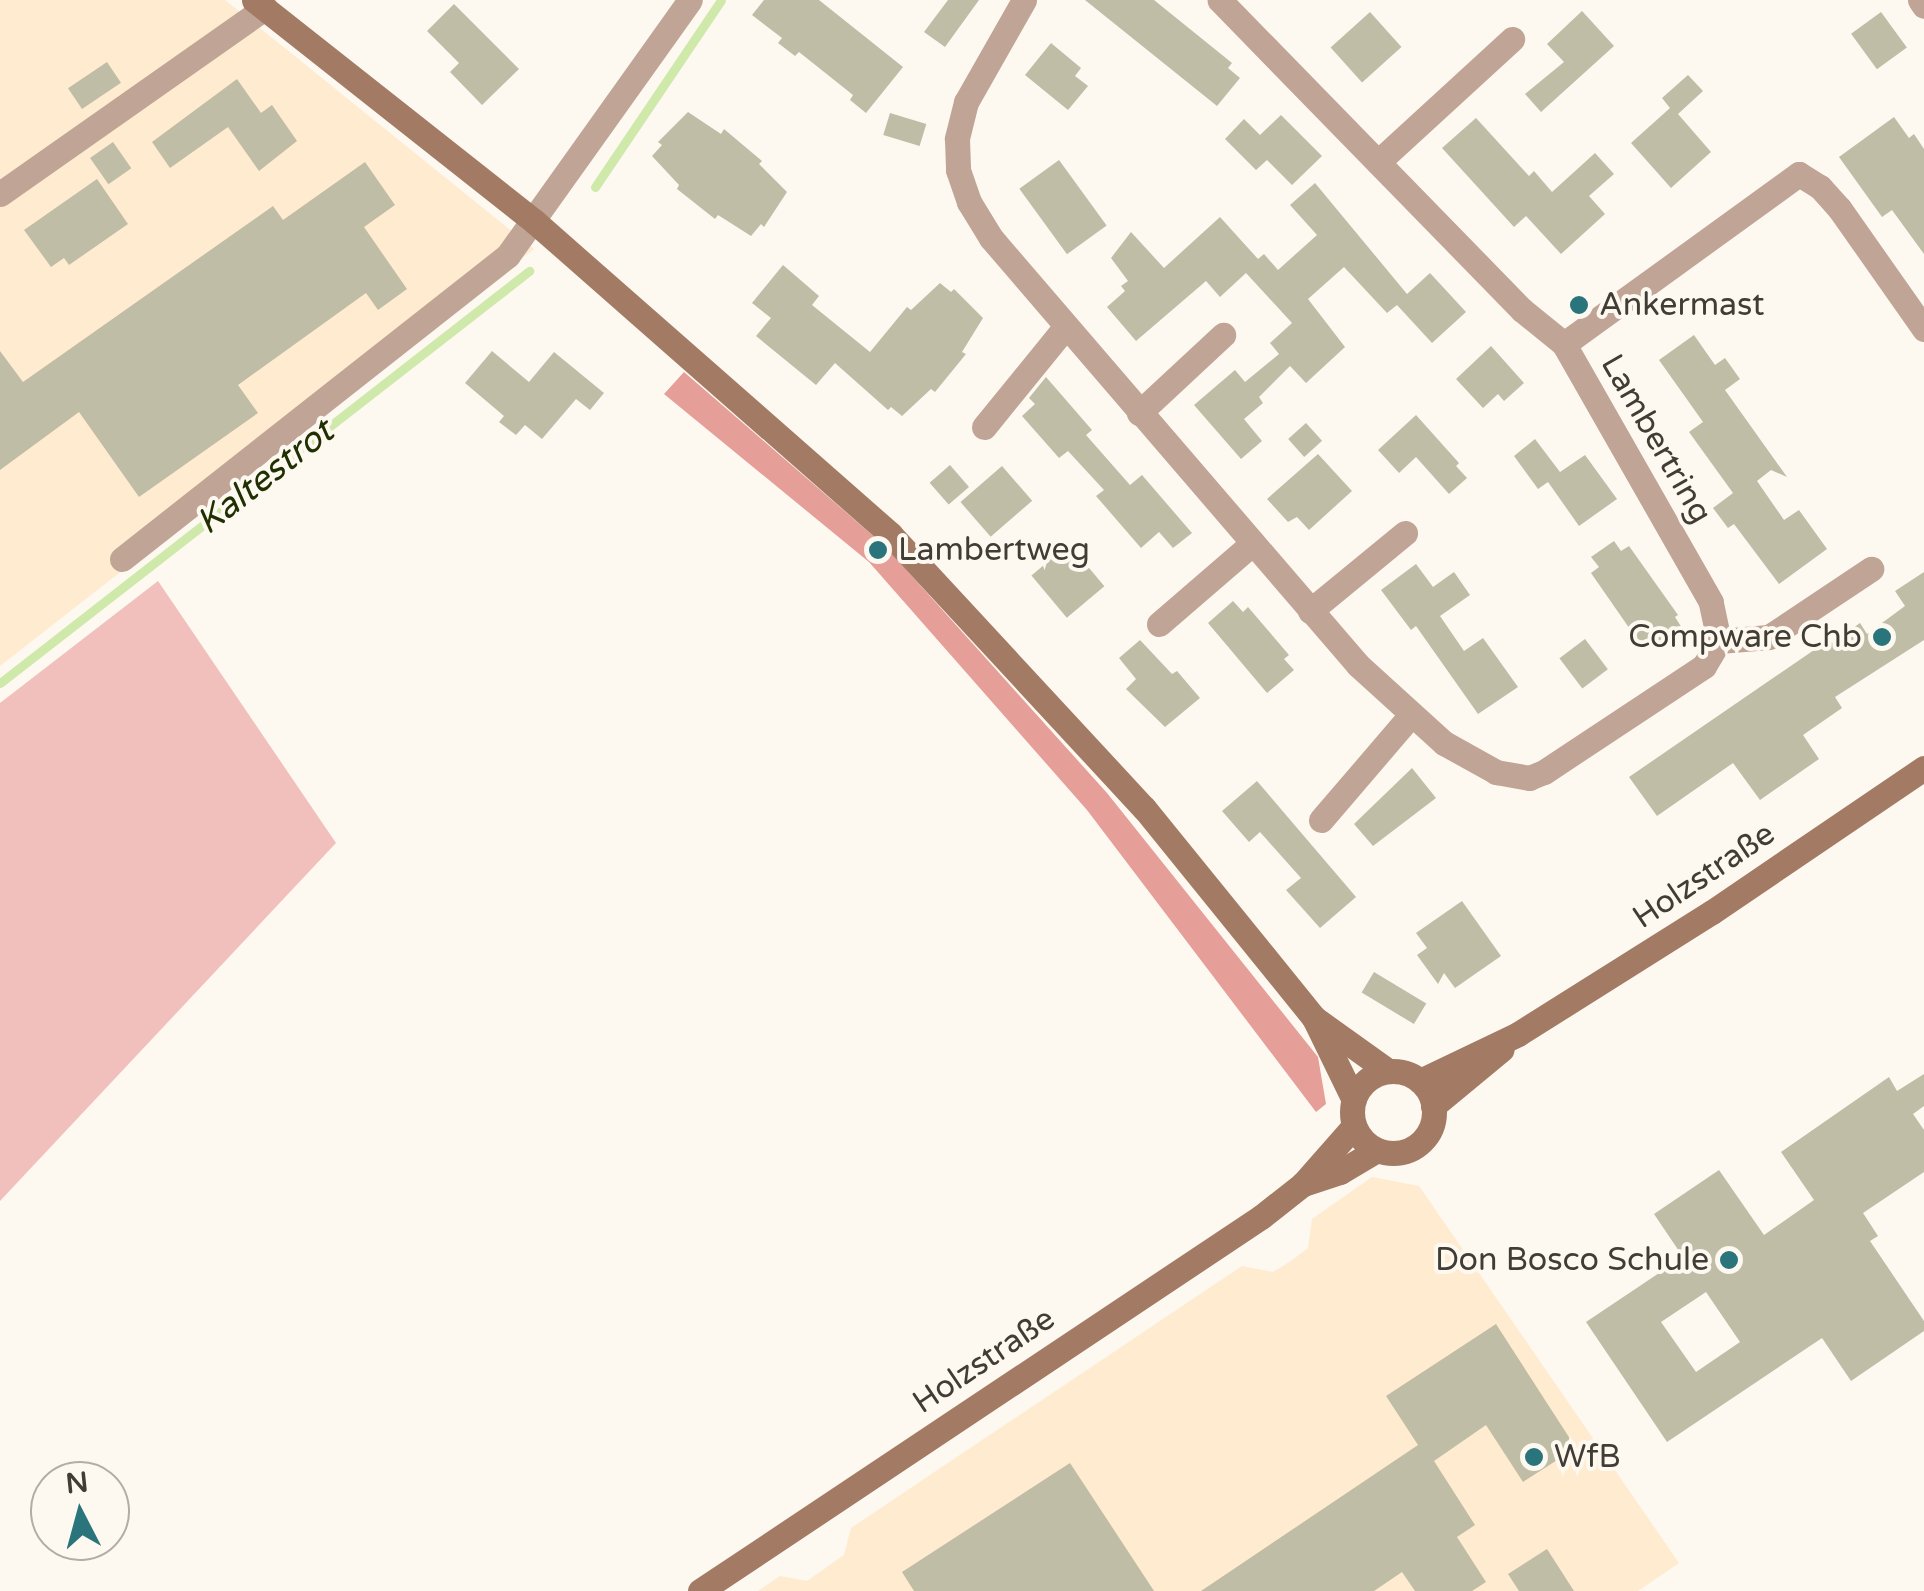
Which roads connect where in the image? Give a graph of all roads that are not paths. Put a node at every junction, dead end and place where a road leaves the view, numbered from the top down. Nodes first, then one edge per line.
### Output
1 (690, 0) edge
2 (1024, 0) edge
3 (1220, 0) edge
4 (260, 4) edge
5 (1512, 38) dead end
6 (1378, 162) junction
7 (0, 194) edge
8 (534, 222) junction
9 (1066, 326) junction
10 (1924, 329) edge
11 (1222, 335) dead end
12 (1564, 344) junction
13 (1139, 413) junction
14 (984, 426) dead end
15 (1405, 534) dead end
16 (1253, 543) junction
17 (122, 559) dead end
18 (1871, 568) dead end
19 (1310, 612) junction
20 (1159, 624) dead end
21 (1719, 641) junction
22 (1410, 716) junction
23 (1924, 768) edge
24 (1321, 820) dead end
25 (1314, 1018) junction
26 (1518, 1034) junction
27 (1388, 1071) junction
28 (1420, 1081) junction
29 (1353, 1098) junction
30 (1434, 1106) junction
31 (1354, 1126) junction
32 (1377, 1150) junction
33 (1303, 1184) junction
34 (700, 1591) edge

1 - 8 street
2 - 9 street
3 - 6 street, Lambertring
4 - 7 street
4 - 8 main road
5 - 6 street
6 - 12 street, Lambertring
8 - 17 street
8 - 25 main road
9 - 13 street
9 - 14 street
10 - 12 street
11 - 13 street
12 - 21 street, Lambertring
13 - 16 street
15 - 19 street
16 - 19 street
16 - 20 street
18 - 21 street
19 - 22 street
21 - 22 street
22 - 24 street
23 - 26 main road, Holzstraße
25 - 27 main road
25 - 29 main road
26 - 28 main road, Holzstraße
26 - 30 main road, Holzstraße
27 - 28 main road
27 - 29 main road
28 - 30 main road
29 - 31 main road
30 - 32 main road, Holzstraße
31 - 32 main road
31 - 33 main road, Holzstraße
32 - 33 main road, Holzstraße
33 - 34 main road, Holzstraße

